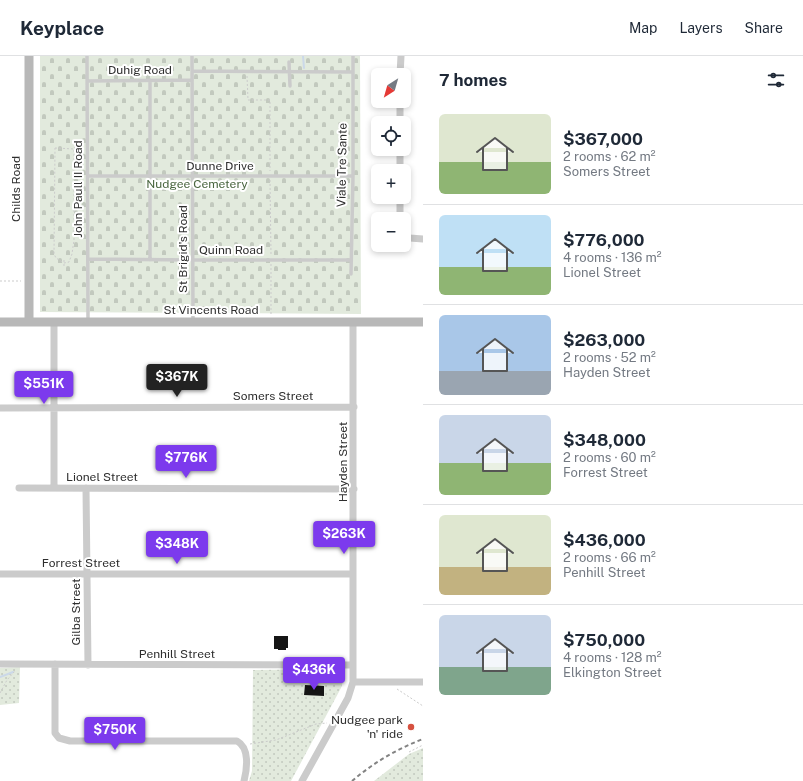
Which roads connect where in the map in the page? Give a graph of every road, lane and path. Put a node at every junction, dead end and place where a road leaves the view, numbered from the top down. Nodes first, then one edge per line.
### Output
1 (28, 56) edge
2 (87, 56) edge
3 (192, 56) edge
4 (353, 56) edge
5 (401, 56) edge
6 (289, 62) dead end
7 (400, 68) edge
8 (192, 72) junction
9 (246, 72) junction
10 (289, 72) junction
11 (353, 72) junction
12 (150, 80) junction
13 (192, 80) junction
14 (88, 81) junction
15 (290, 86) dead end
16 (270, 175) junction
17 (88, 176) junction
18 (150, 176) junction
19 (193, 176) junction
20 (353, 176) junction
21 (411, 238) edge
22 (423, 239) edge
23 (88, 259) junction
24 (64, 260) dead end
25 (150, 260) junction
26 (193, 260) junction
27 (271, 260) junction
28 (350, 260) junction
29 (64, 264) junction
30 (64, 266) dead end
31 (351, 274) dead end
32 (0, 281) edge
33 (28, 282) junction
34 (0, 322) edge
35 (29, 322) junction
36 (54, 322) junction
37 (88, 322) junction
38 (193, 322) junction
39 (271, 322) junction
40 (353, 322) junction
41 (423, 322) edge
42 (54, 407) junction
43 (354, 407) junction
44 (0, 408) edge
45 (19, 488) dead end
46 (54, 488) junction
47 (86, 488) junction
48 (354, 488) junction
49 (0, 574) edge
50 (87, 574) junction
51 (353, 574) junction
52 (0, 664) edge
53 (20, 664) junction
54 (55, 664) junction
55 (88, 665) junction
56 (354, 665) junction
57 (353, 682) junction
58 (423, 682) edge
59 (397, 689) dead end
60 (0, 693) edge
61 (423, 706) edge
62 (328, 723) dead end
63 (243, 746) junction
64 (423, 746) edge
65 (410, 752) dead end
66 (244, 781) edge
67 (302, 781) edge

1 - 33 main road, Childs Road
2 - 14 lane, John Paull II Road
3 - 8 lane, St Brigid's Road
4 - 11 lane, Viale Tre Sante
5 - 7 street
6 - 10 lane
8 - 9 lane
8 - 13 lane, St Brigid's Road
9 - 10 lane
9 - 16 path
10 - 11 lane
10 - 15 lane
11 - 20 lane, Viale Tre Sante
12 - 13 lane, Duhig Road
12 - 14 lane, Duhig Road
12 - 18 lane
13 - 19 lane, St Brigid's Road
14 - 17 lane, John Paull II Road
16 - 19 lane, Dunne Drive
16 - 20 lane, Dunne Drive
16 - 27 path
17 - 18 lane, Dunne Drive
17 - 23 lane, John Paull II Road
18 - 19 lane, Dunne Drive
18 - 25 lane
19 - 26 lane, St Brigid's Road
20 - 28 lane, Viale Tre Sante
21 - 22 street
23 - 25 lane, Quinn Road
23 - 37 lane, John Paull II Road
24 - 29 path
25 - 26 lane, Quinn Road
26 - 27 lane, Quinn Road
26 - 38 lane, St Brigid's Road
27 - 28 lane, Quinn Road
27 - 39 path
28 - 31 lane, Viale Tre Sante
29 - 29 path
29 - 30 path
32 - 33 path
33 - 35 main road, Childs Road
34 - 35 main road, St Vincents Road
35 - 36 main road, St Vincents Road
36 - 37 main road, St Vincents Road
36 - 42 street
37 - 38 main road, St Vincents Road
38 - 39 main road, St Vincents Road
39 - 40 main road, St Vincents Road
40 - 41 main road, St Vincents Road
40 - 43 street, Hayden Street
42 - 43 street, Somers Street
42 - 44 street, Somers Street
42 - 46 street
43 - 48 street, Hayden Street
45 - 46 street, Lionel Street
46 - 47 street, Lionel Street
47 - 48 street, Lionel Street
47 - 50 street, Gilba Street
48 - 51 street, Hayden Street
49 - 50 street, Forrest Street
50 - 51 street, Forrest Street
50 - 55 street, Gilba Street
51 - 56 street, Hayden Street
52 - 53 street, Penhill Street
53 - 54 street, Penhill Street
53 - 60 path
54 - 55 street, Penhill Street
54 - 63 street
55 - 56 street, Penhill Street
56 - 57 street, Hayden Street
57 - 58 street
57 - 67 street, Hayden Street
59 - 61 path
62 - 63 path
63 - 66 street
64 - 65 path

